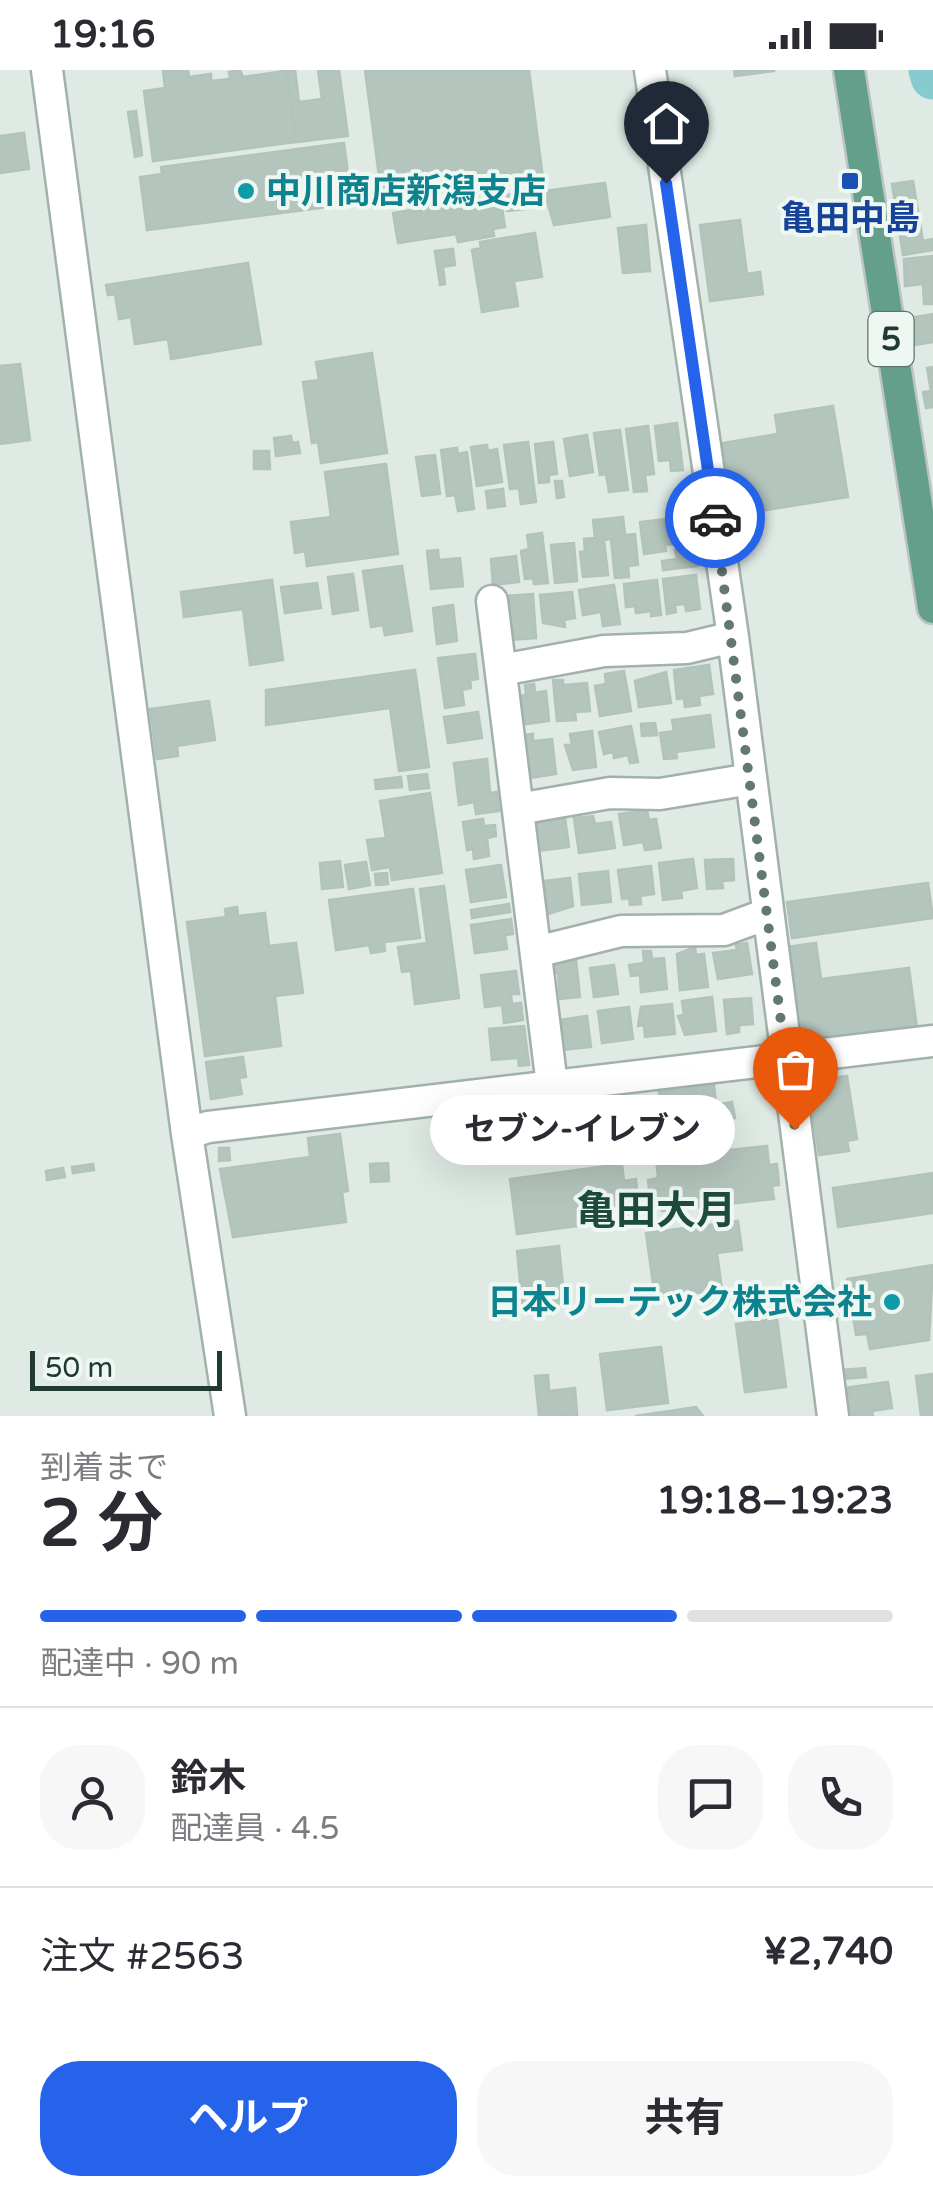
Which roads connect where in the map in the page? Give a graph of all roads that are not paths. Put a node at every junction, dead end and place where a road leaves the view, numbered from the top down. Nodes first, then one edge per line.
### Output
1 (47, 70) edge
2 (650, 70) edge
3 (849, 70) edge
4 (927, 530) edge
5 (492, 601) dead end
6 (933, 608) edge
7 (733, 637) junction
8 (501, 670) junction
9 (751, 779) junction
10 (518, 809) junction
11 (767, 914) junction
12 (536, 952) junction
13 (933, 1041) edge
14 (785, 1058) junction
15 (552, 1085) junction
16 (187, 1134) junction
17 (230, 1416) edge
18 (832, 1416) edge

1 - 16 street
2 - 7 street
3 - 4 main road, 5
4 - 6 main road, 5
5 - 8 street
7 - 8 street
7 - 9 street
8 - 10 street
9 - 10 street
9 - 11 street
10 - 12 street
11 - 12 street
11 - 14 street
12 - 15 street
13 - 14 street
14 - 15 street
14 - 18 street
15 - 16 street
16 - 17 street

